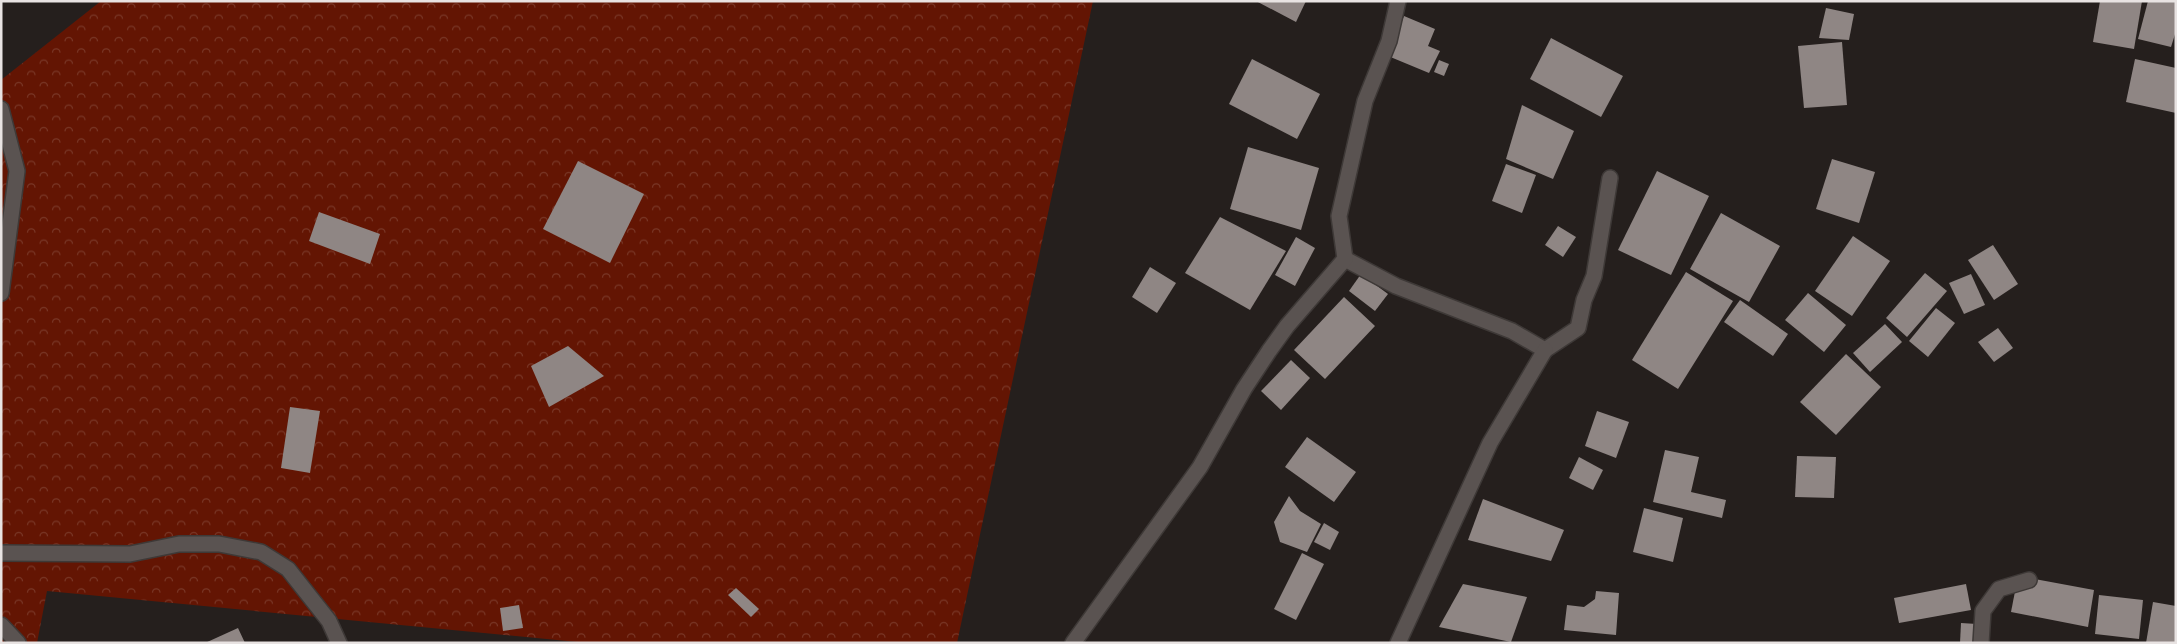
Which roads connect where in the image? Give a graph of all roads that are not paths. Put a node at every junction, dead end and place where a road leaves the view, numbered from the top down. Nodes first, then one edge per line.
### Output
1 (1398, 1) edge
2 (1, 109) edge
3 (1610, 178) dead end
4 (1345, 259) junction
5 (1, 294) edge
6 (1545, 350) junction
7 (1, 553) edge
8 (2029, 580) dead end
9 (1, 625) edge
10 (18, 643) edge
11 (339, 643) edge
12 (1073, 643) edge
13 (1398, 643) edge
14 (1981, 643) edge

1 - 4 street
2 - 5 street
3 - 6 street
4 - 6 street
4 - 12 street
6 - 13 street
7 - 11 street
8 - 14 street
9 - 10 street

